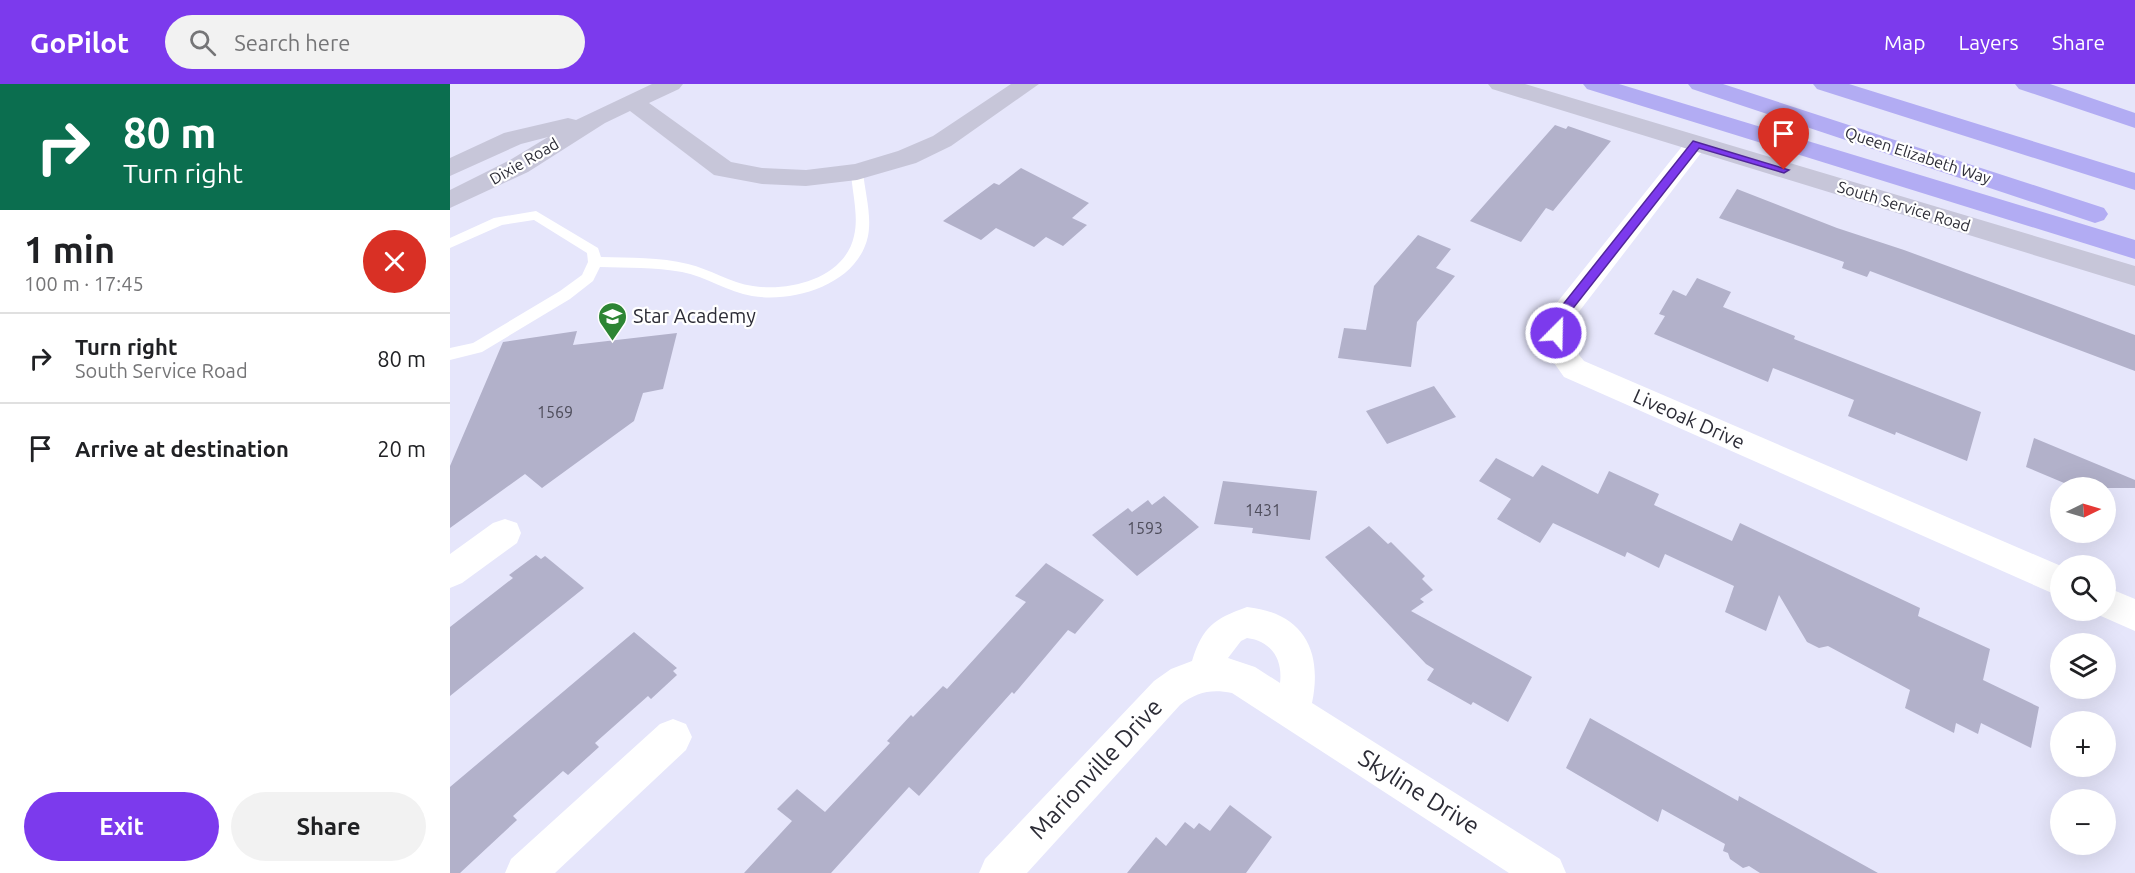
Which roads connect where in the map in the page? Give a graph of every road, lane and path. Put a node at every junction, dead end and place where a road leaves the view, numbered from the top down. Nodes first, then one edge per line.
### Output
1 (671, 84) edge
2 (1027, 84) edge
3 (1500, 84) edge
4 (1595, 84) edge
5 (1700, 84) edge
6 (1824, 84) edge
7 (2027, 84) edge
8 (633, 102) junction
9 (596, 118) junction
10 (2135, 121) edge
11 (1696, 144) junction
12 (450, 168) edge
13 (857, 172) junction
14 (2135, 182) edge
15 (450, 200) edge
16 (2135, 227) edge
17 (450, 243) edge
18 (2135, 250) edge
19 (596, 262) junction
20 (2135, 276) edge
21 (450, 354) edge
22 (505, 533) dead end
23 (450, 573) edge
24 (2050, 577) edge
25 (2116, 606) edge
26 (2135, 615) edge
27 (1203, 674) junction
28 (1292, 711) junction
29 (673, 737) dead end
30 (525, 873) edge
31 (999, 873) edge
32 (1546, 873) edge

1 - 8 main road, Dixie Road
2 - 13 main road
3 - 11 main road, South Service Road
4 - 18 highway
5 - 16 highway, Queen Elizabeth Way
6 - 14 highway
7 - 10 highway
8 - 9 main road, Dixie Road
8 - 13 main road
9 - 12 main road, Dixie Road
9 - 15 main road, Dixie Road
11 - 20 main road, South Service Road
11 - 24 street, Liveoak Drive
13 - 19 lane
17 - 19 lane
19 - 21 lane
22 - 23 street
25 - 26 street
27 - 28 street, Skyline Drive
27 - 28 street
27 - 31 street, Marionville Drive
28 - 32 street, Skyline Drive
29 - 30 street

